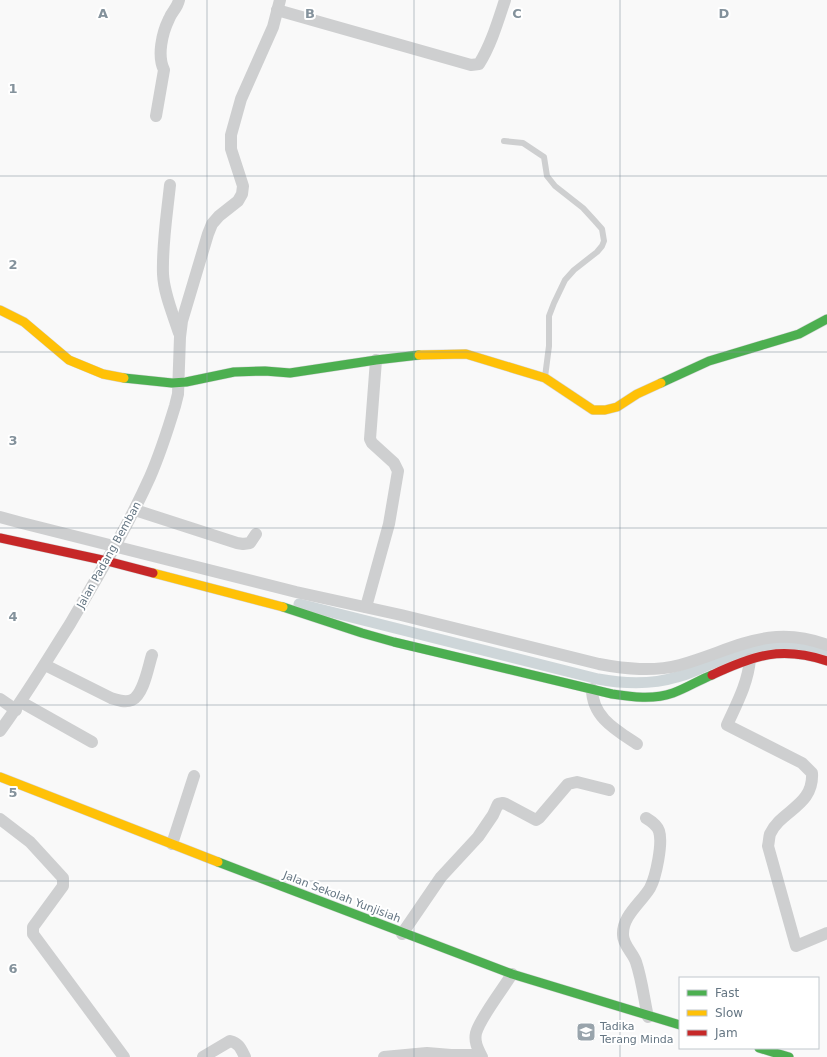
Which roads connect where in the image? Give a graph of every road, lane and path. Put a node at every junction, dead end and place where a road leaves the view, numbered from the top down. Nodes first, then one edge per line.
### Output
1 (179, 0) edge
2 (505, 0) edge
3 (278, 5) edge
4 (156, 116) dead end
5 (504, 141) dead end
6 (170, 185) dead end
7 (0, 310) edge
8 (827, 319) edge
9 (180, 337) junction
10 (376, 360) junction
11 (545, 378) junction
12 (178, 380) junction
13 (135, 510) junction
14 (0, 517) edge
15 (256, 534) dead end
16 (0, 538) edge
17 (111, 553) junction
18 (366, 607) junction
19 (827, 645) edge
20 (152, 655) dead end
21 (750, 659) junction
22 (827, 661) edge
23 (44, 665) junction
24 (592, 690) junction
25 (0, 699) edge
26 (19, 706) junction
27 (0, 731) edge
28 (92, 742) dead end
29 (637, 744) dead end
30 (194, 776) dead end
31 (2, 781) edge
32 (609, 790) dead end
33 (646, 818) dead end
34 (0, 819) edge
35 (172, 844) junction
36 (827, 933) edge
37 (402, 934) junction
38 (512, 974) junction
39 (648, 1016) junction
40 (679, 1025) edge
41 (763, 1049) edge
42 (481, 1056) edge
43 (124, 1057) edge
44 (203, 1057) edge
45 (245, 1057) edge
46 (384, 1057) edge
47 (789, 1057) edge

1 - 4 street
2 - 3 street
3 - 9 street
5 - 11 lane
6 - 9 street
7 - 12 street
8 - 11 street
9 - 12 street, Jalan Padang Bemban
10 - 11 street
10 - 12 street
10 - 18 street
12 - 13 street, Jalan Padang Bemban
13 - 15 street
13 - 17 street, Jalan Padang Bemban
14 - 17 street
16 - 17 street
17 - 18 street
17 - 23 street, Jalan Padang Bemban
17 - 24 street
18 - 19 street
20 - 23 street
21 - 22 street
21 - 24 street
21 - 36 street
23 - 26 street, Jalan Padang Bemban
24 - 29 street
25 - 26 street
26 - 27 street, Jalan Padang Bemban
26 - 28 street
30 - 35 street
31 - 35 street, Jalan Sekolah Yunjisiah
32 - 37 street
33 - 39 street
34 - 43 street
35 - 37 street, Jalan Sekolah Yunjisiah
37 - 38 street, Jalan Sekolah Yunjisiah
38 - 39 street, Jalan Sekolah Yunjisiah
38 - 42 street
39 - 40 street, Jalan Sekolah Yunjisiah
41 - 47 street
42 - 46 street
44 - 45 street

